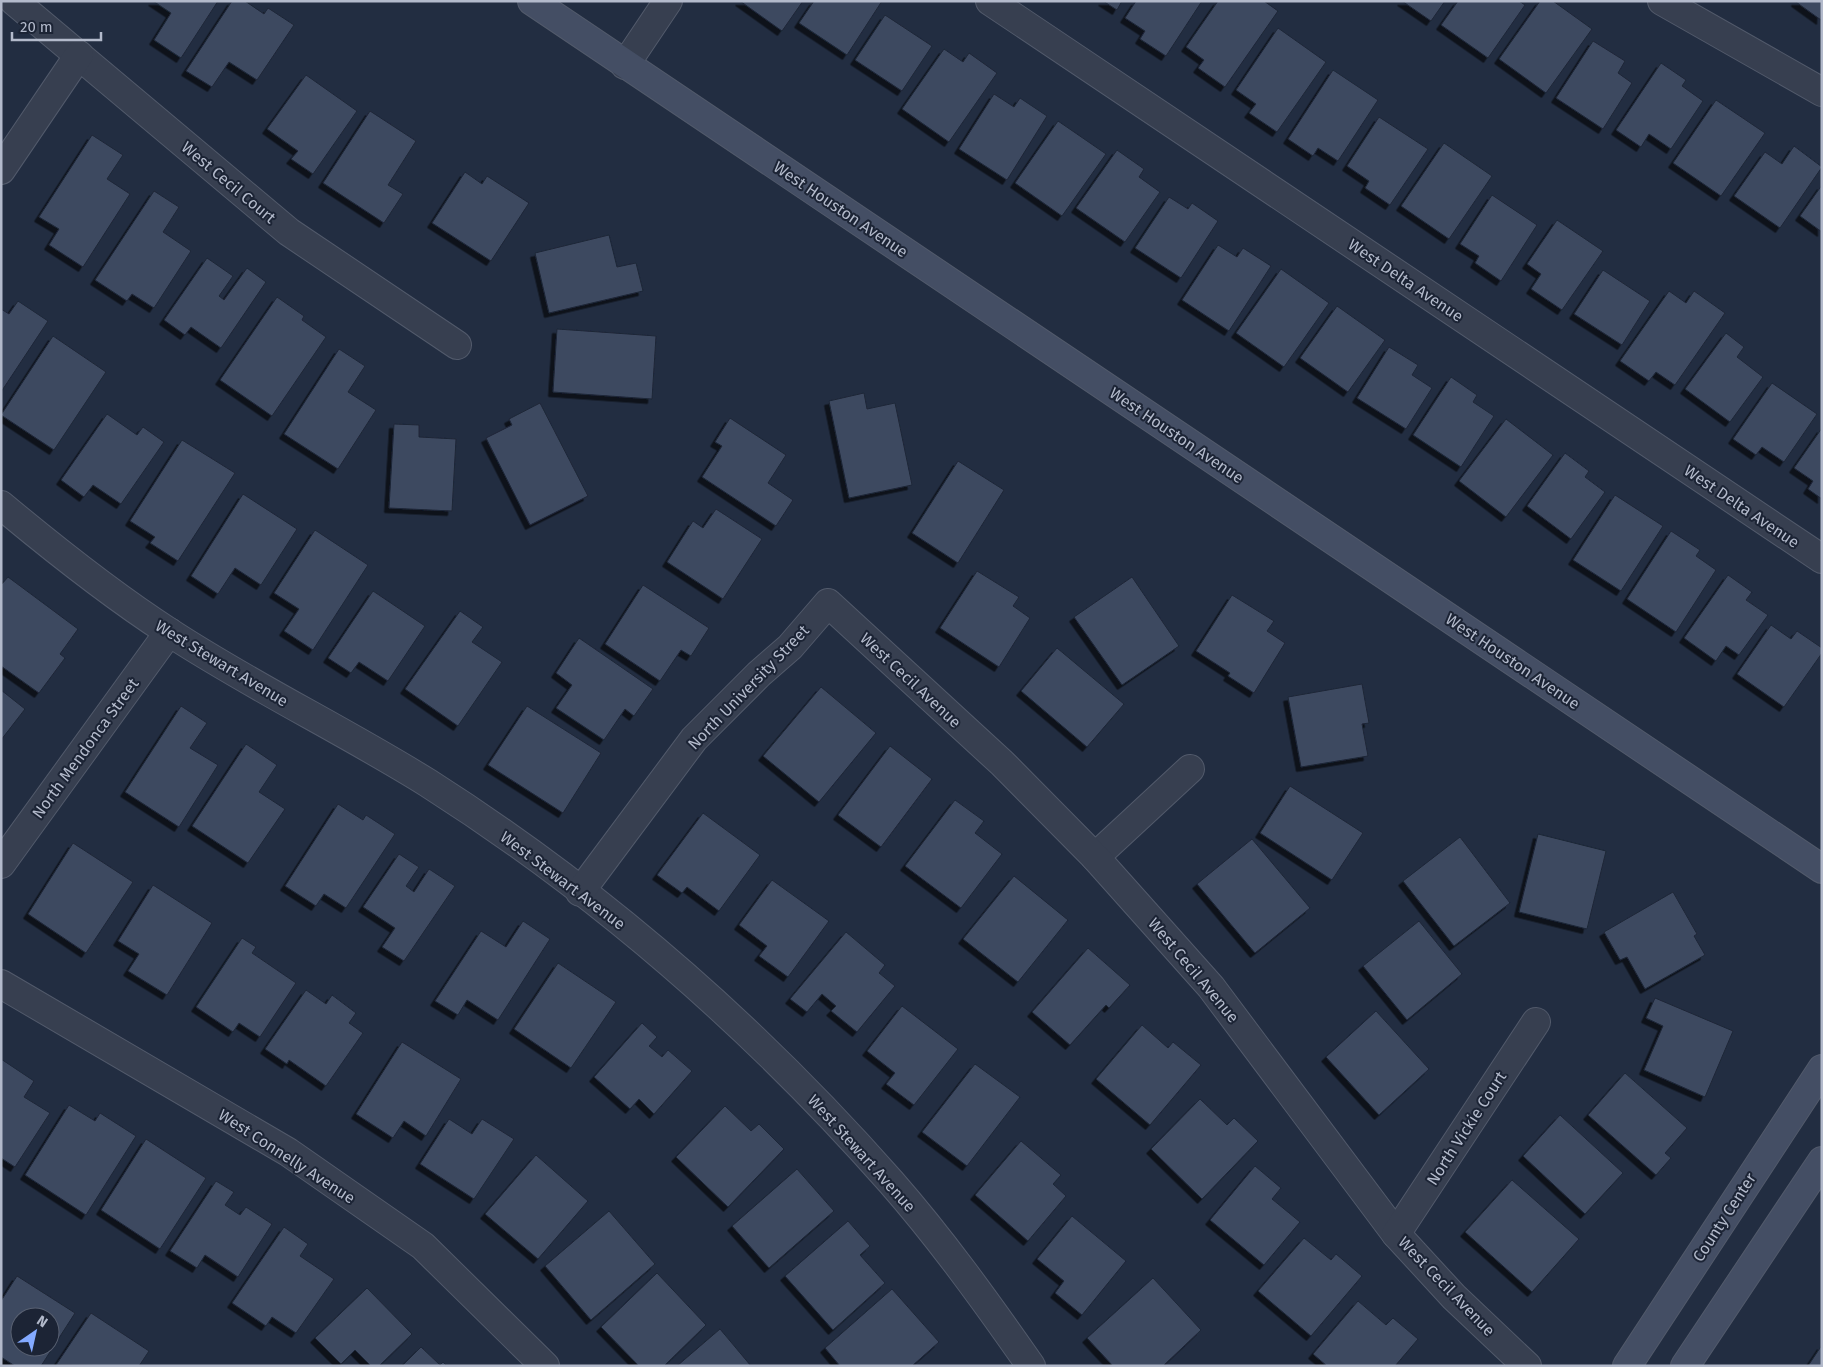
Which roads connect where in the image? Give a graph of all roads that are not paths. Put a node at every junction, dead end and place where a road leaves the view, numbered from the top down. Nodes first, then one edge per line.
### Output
1 (14, 1) edge
2 (532, 1) edge
3 (668, 1) edge
4 (990, 1) edge
5 (1662, 1) edge
6 (79, 55) junction
7 (625, 65) junction
8 (1822, 92) edge
9 (1, 170) edge
10 (457, 345) dead end
11 (1, 505) edge
12 (1822, 559) edge
13 (828, 603) joint
14 (169, 632) junction
15 (1190, 769) dead end
16 (1095, 857) junction
17 (1, 864) edge
18 (1822, 869) edge
19 (580, 892) junction
20 (1, 984) edge
21 (1536, 1022) dead end
22 (1822, 1069) edge
23 (1822, 1161) edge
24 (1396, 1234) junction
25 (545, 1366) edge
26 (1031, 1366) edge
27 (1527, 1366) edge
28 (1627, 1366) edge
29 (1685, 1366) edge

1 - 6 street, West Cecil Court
2 - 7 main road, West Houston Avenue
3 - 7 street
4 - 12 street, West Delta Avenue
5 - 8 street
6 - 9 street
6 - 10 street, West Cecil Court
7 - 18 main road, West Houston Avenue
11 - 14 street, West Stewart Avenue
13 - 16 street, West Cecil Avenue
13 - 19 street, North University Street
14 - 17 street, North Mendonca Street
14 - 19 street, West Stewart Avenue
15 - 16 street
16 - 24 street, West Cecil Avenue
19 - 26 street, West Stewart Avenue
20 - 25 street, West Connelly Avenue
21 - 24 street, North Vickie Court
22 - 28 main road, County Center
23 - 29 main road
24 - 27 street, West Cecil Avenue

